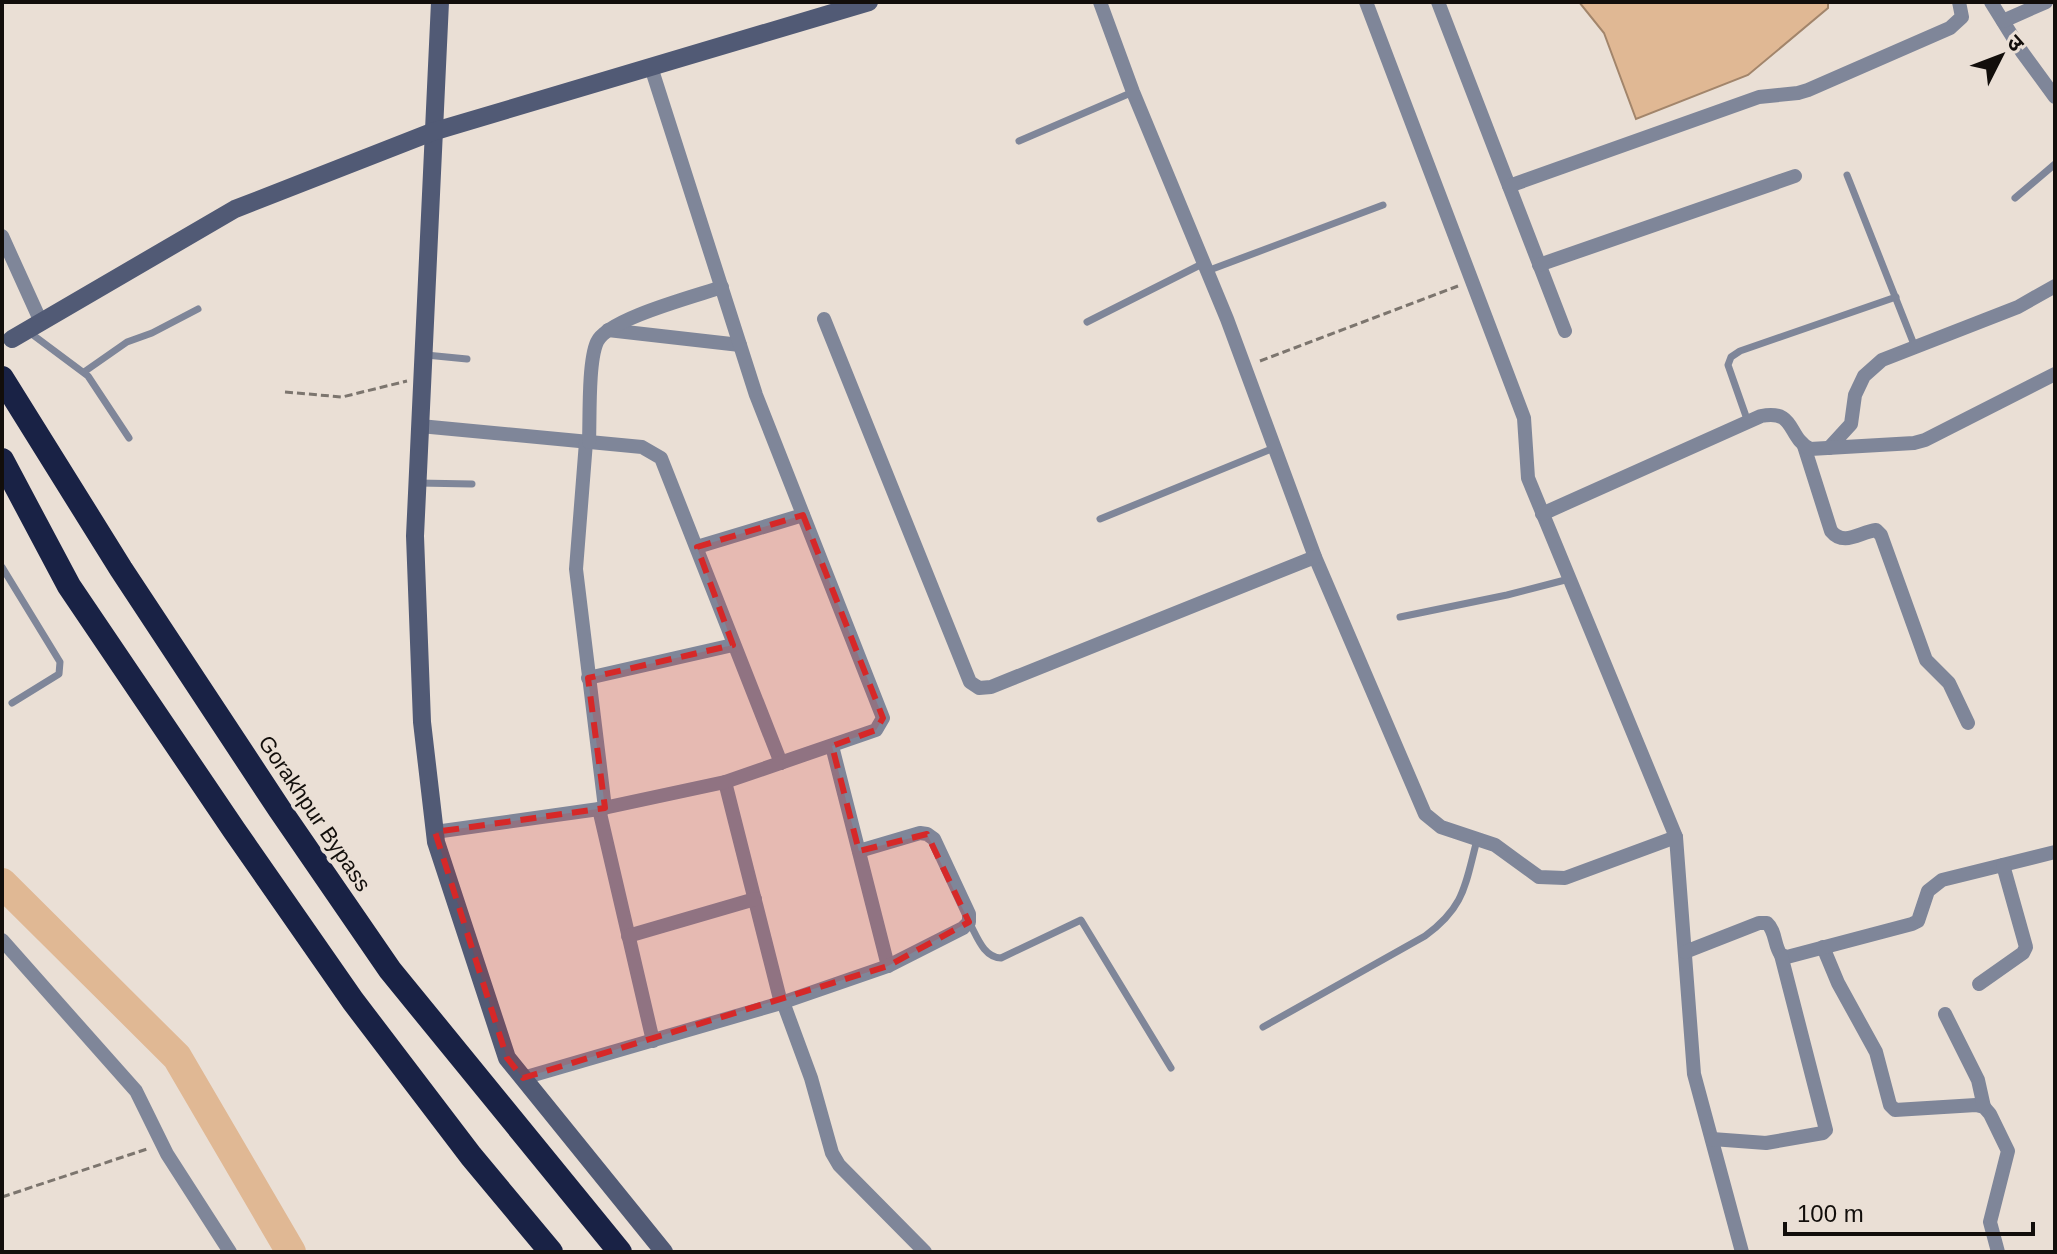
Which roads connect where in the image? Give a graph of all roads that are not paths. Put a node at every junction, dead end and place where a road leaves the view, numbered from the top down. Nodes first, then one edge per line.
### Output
1 (440, 2) edge
2 (1100, 2) edge
3 (1366, 2) edge
4 (1438, 2) edge
5 (1959, 2) edge
6 (1991, 2) edge
7 (2046, 2) edge
8 (858, 4) edge
9 (2003, 21) junction
10 (651, 67) junction
11 (1133, 92) junction
12 (2055, 97) edge
13 (432, 132) junction
14 (1019, 141) dead end
15 (2055, 164) edge
16 (1847, 175) dead end
17 (1795, 176) dead end
18 (1509, 186) junction
19 (2015, 198) dead end
20 (1383, 205) dead end
21 (2, 236) edge
22 (1539, 265) junction
23 (1204, 268) junction
24 (2055, 286) edge
25 (722, 287) junction
26 (1896, 297) junction
27 (198, 309) dead end
28 (824, 319) dead end
29 (1087, 322) dead end
30 (608, 330) junction
31 (27, 331) junction
32 (1565, 331) dead end
33 (740, 345) junction
34 (1915, 347) junction
35 (423, 355) junction
36 (467, 359) dead end
37 (84, 372) junction
38 (2055, 374) edge
39 (2, 378) edge
40 (1748, 422) junction
41 (420, 426) junction
42 (129, 438) dead end
43 (588, 442) junction
44 (1804, 446) junction
45 (1274, 448) junction
46 (1829, 448) junction
47 (2, 460) edge
48 (417, 483) junction
49 (472, 484) dead end
50 (1542, 514) junction
51 (803, 515) junction
52 (1100, 519) dead end
53 (697, 547) junction
54 (1315, 557) junction
55 (2, 567) edge
56 (1569, 579) junction
57 (1400, 617) dead end
58 (733, 645) junction
59 (588, 678) junction
60 (12, 703) dead end
61 (1968, 723) dead end
62 (832, 746) junction
63 (781, 763) junction
64 (725, 782) junction
65 (602, 808) junction
66 (435, 832) junction
67 (1676, 837) junction
68 (1477, 838) junction
69 (859, 851) junction
70 (2055, 852) edge
71 (2003, 865) junction
72 (755, 899) junction
73 (969, 922) junction
74 (628, 936) junction
75 (2, 940) edge
76 (1823, 947) junction
77 (1685, 952) junction
78 (1781, 955) junction
79 (888, 966) junction
80 (1979, 984) dead end
81 (782, 1003) junction
82 (1945, 1014) dead end
83 (1263, 1027) dead end
84 (653, 1041) junction
85 (1171, 1068) dead end
86 (523, 1078) junction
87 (1984, 1107) junction
88 (1712, 1139) junction
89 (230, 1252) edge
90 (551, 1252) edge
91 (620, 1252) edge
92 (664, 1252) edge
93 (925, 1252) edge
94 (1742, 1252) edge
95 (1998, 1252) edge

1 - 13 main road
2 - 11 street
3 - 50 street
4 - 18 street
5 - 18 street
6 - 9 street
7 - 9 street
8 - 10 main road
9 - 12 street
10 - 13 main road
10 - 25 street
11 - 14 lane
11 - 23 street
13 - 31 main road
13 - 35 main road
15 - 19 lane
16 - 26 lane
17 - 22 street
18 - 22 street
20 - 23 lane
21 - 31 street
22 - 32 street
23 - 29 lane
23 - 45 street
24 - 34 street
25 - 30 street
25 - 33 street
26 - 34 lane
26 - 40 lane
27 - 37 lane
28 - 54 street
30 - 33 street
30 - 43 street
31 - 37 lane
33 - 51 street
34 - 46 street
35 - 36 lane
35 - 41 main road
37 - 42 lane
38 - 46 street
39 - 91 highway, Gorakhpur Bypass
40 - 44 street
40 - 50 street
41 - 43 street
41 - 48 main road
43 - 53 street
43 - 59 street
44 - 46 street
44 - 61 street
45 - 52 lane
45 - 54 street
47 - 90 highway
48 - 49 lane
48 - 66 main road
50 - 56 street
51 - 53 street
51 - 62 street
53 - 58 street
54 - 68 street
55 - 60 lane
56 - 57 lane
56 - 67 street
58 - 59 street
58 - 63 street
59 - 65 street
62 - 63 street
62 - 69 street
63 - 64 street
64 - 65 street
64 - 72 street
65 - 66 street
65 - 74 street
66 - 86 main road
67 - 68 street
67 - 77 street
68 - 83 lane
69 - 73 street
69 - 79 street
70 - 71 street
71 - 76 street
71 - 80 street
72 - 74 street
72 - 81 street
73 - 79 street
73 - 85 lane
74 - 84 street
75 - 89 street
76 - 78 street
76 - 87 street
77 - 78 street
77 - 88 street
78 - 88 street
79 - 81 street
81 - 84 street
81 - 93 street
82 - 87 street
84 - 86 street
86 - 92 main road
87 - 95 street
88 - 94 street

